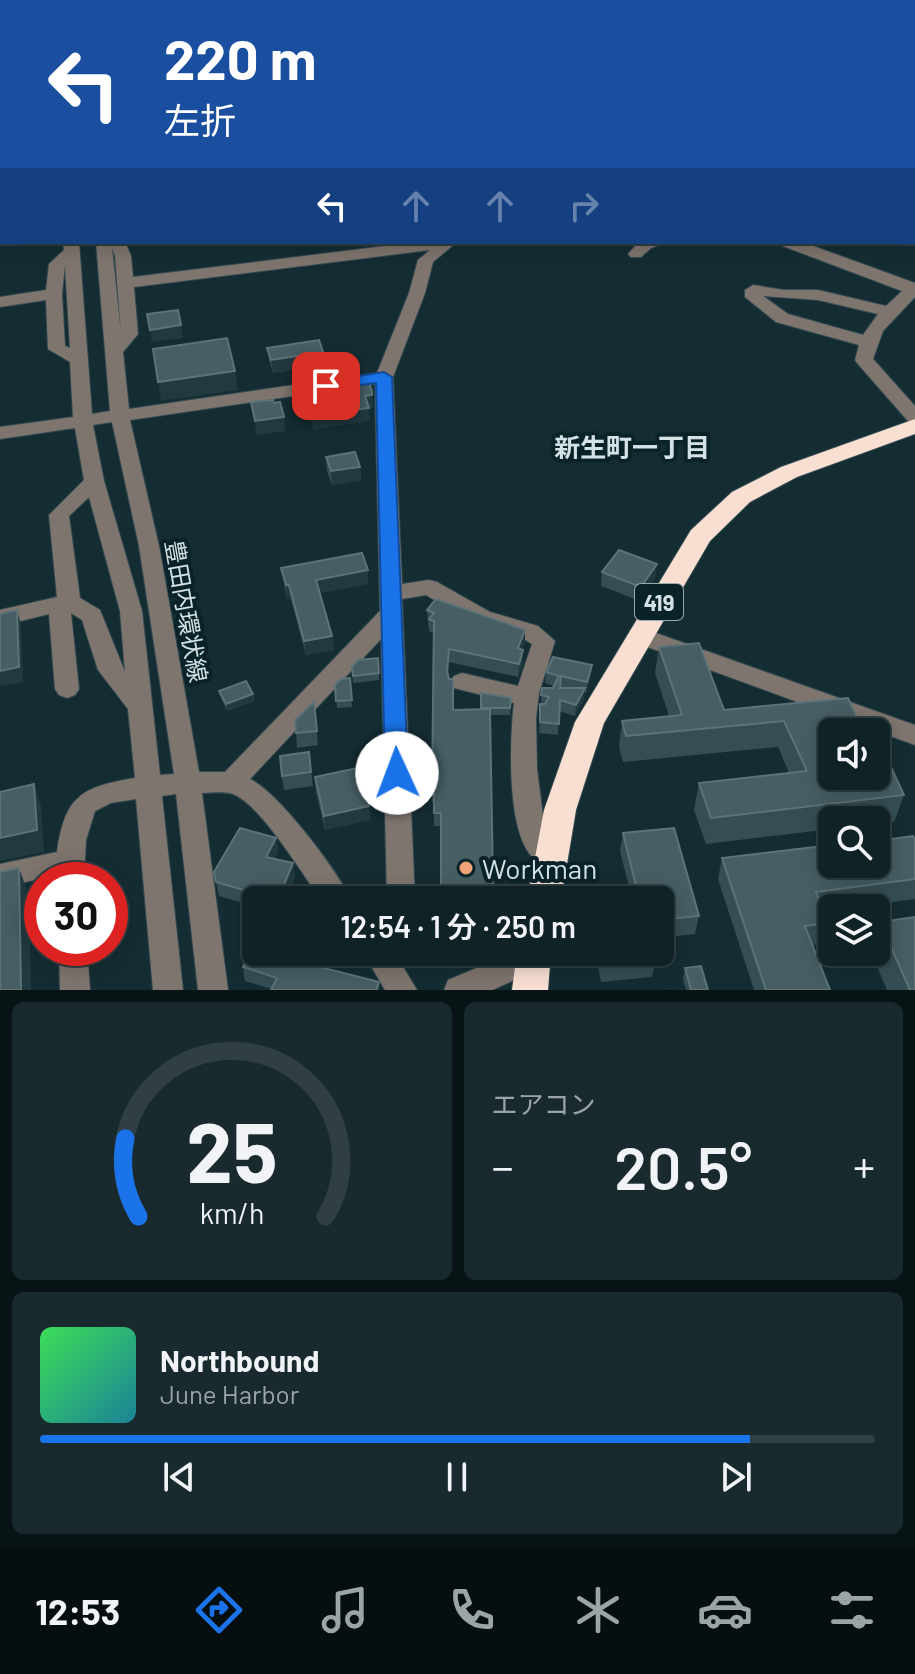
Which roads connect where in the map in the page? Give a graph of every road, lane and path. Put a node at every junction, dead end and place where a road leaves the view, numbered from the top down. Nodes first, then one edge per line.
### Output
1 (104, 244) edge
2 (118, 244) edge
3 (311, 244) edge
4 (439, 244) edge
5 (446, 244) edge
6 (646, 244) edge
7 (790, 244) edge
8 (71, 247) edge
9 (636, 254) dead end
10 (317, 260) junction
11 (124, 283) junction
12 (914, 289) edge
13 (54, 294) junction
14 (0, 302) edge
15 (889, 312) junction
16 (865, 341) junction
17 (114, 351) junction
18 (78, 359) junction
19 (384, 377) junction
20 (120, 415) junction
21 (915, 417) edge
22 (83, 421) junction
23 (915, 426) edge
24 (0, 433) edge
25 (94, 481) junction
26 (64, 604) junction
27 (391, 604) junction
28 (0, 618) edge
29 (639, 635) junction
30 (462, 682) dead end
31 (67, 689) dead end
32 (526, 697) junction
33 (139, 705) junction
34 (915, 735) edge
35 (231, 783) junction
36 (186, 785) junction
37 (150, 786) junction
38 (551, 855) junction
39 (70, 862) edge
40 (24, 874) edge
41 (0, 876) edge
42 (326, 886) edge
43 (401, 886) edge
44 (546, 886) edge
45 (74, 966) edge
46 (533, 967) edge
47 (75, 990) edge
48 (168, 990) edge
49 (213, 990) edge
50 (459, 990) edge

1 - 17 street, 豊田内環状線
2 - 11 street
3 - 10 street
4 - 10 street
5 - 19 street
6 - 9 street
7 - 12 street
8 - 13 street
8 - 18 street
10 - 11 street
11 - 17 street
12 - 15 street
13 - 14 street
13 - 18 street
15 - 16 street
15 - 16 street
16 - 21 street
17 - 20 street, 豊田内環状線
18 - 22 street
19 - 20 street
19 - 27 street
20 - 22 street
20 - 36 street, 豊田内環状線
22 - 24 street
22 - 25 street
23 - 29 highway, 419
25 - 26 street
25 - 33 street
26 - 28 street
26 - 31 street
26 - 33 street
27 - 32 street
27 - 35 street
27 - 43 street
29 - 34 street
29 - 38 highway, 419
30 - 32 street
32 - 38 street
33 - 37 street
35 - 36 street
35 - 42 street
36 - 37 street
36 - 49 street, 豊田内環状線
37 - 39 street
37 - 48 street
38 - 44 highway, 419
40 - 41 street
45 - 47 street
46 - 50 street

